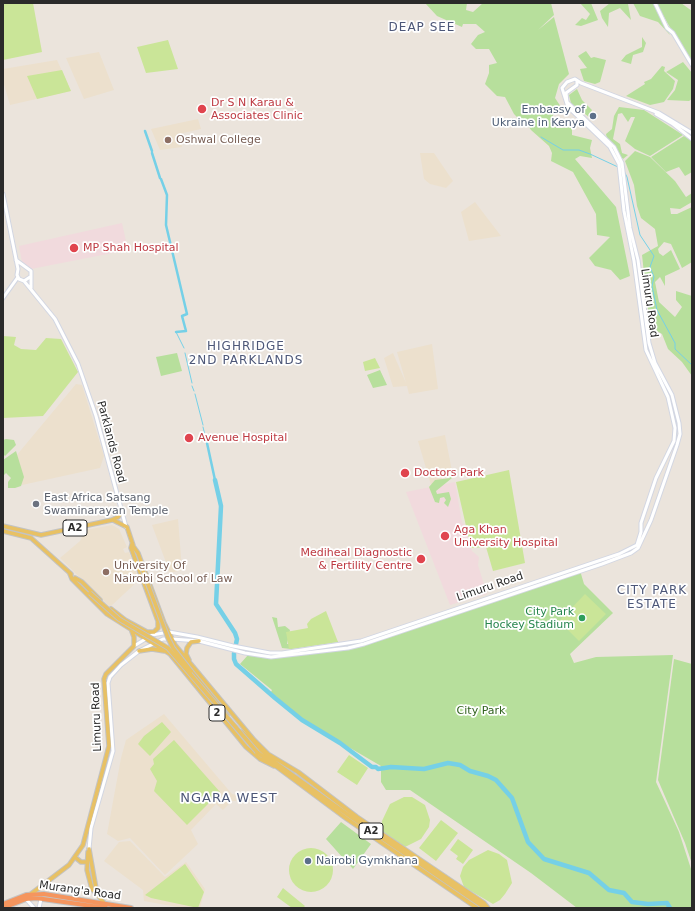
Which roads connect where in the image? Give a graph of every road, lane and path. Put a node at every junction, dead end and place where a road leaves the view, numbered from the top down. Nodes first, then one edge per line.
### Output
1 (655, 3) edge
2 (692, 65) edge
3 (571, 81) junction
4 (577, 81) junction
5 (576, 86) junction
6 (692, 133) edge
7 (692, 139) edge
8 (622, 171) junction
9 (3, 194) edge
10 (16, 260) junction
11 (24, 266) junction
12 (18, 269) junction
13 (18, 277) junction
14 (30, 277) junction
15 (22, 281) junction
16 (14, 283) junction
17 (31, 288) junction
18 (3, 298) edge
19 (665, 461) junction
20 (670, 463) junction
21 (656, 478) junction
22 (665, 478) junction
23 (122, 512) junction
24 (112, 520) junction
25 (641, 523) junction
26 (3, 526) edge
27 (648, 526) junction
28 (127, 527) junction
29 (3, 531) edge
30 (133, 545) junction
31 (70, 574) junction
32 (75, 578) junction
33 (448, 613) junction
34 (130, 629) junction
35 (169, 632) junction
36 (146, 638) junction
37 (172, 639) junction
38 (199, 641) junction
39 (154, 643) junction
40 (134, 646) junction
41 (138, 651) junction
42 (167, 652) junction
43 (193, 671) junction
44 (258, 751) junction
45 (282, 765) junction
46 (274, 766) junction
47 (89, 849) junction
48 (76, 858) junction
49 (86, 862) junction
50 (31, 894) junction
51 (97, 894) junction
52 (41, 898) junction
53 (26, 900) junction
54 (104, 903) junction
55 (3, 904) edge
56 (3, 908) edge
57 (34, 908) edge
58 (39, 908) edge
59 (106, 908) edge
60 (131, 908) edge
61 (477, 908) edge
62 (487, 908) edge

1 - 2 main road
3 - 4 main road
3 - 5 main road
3 - 8 main road, Limuru Road
4 - 5 main road
4 - 6 main road
5 - 7 main road
5 - 8 main road
8 - 19 main road, Limuru Road
8 - 20 main road, Limuru Road
9 - 10 main road
10 - 11 main road
10 - 12 main road
11 - 12 main road
11 - 14 main road
12 - 13 main road
13 - 15 main road
13 - 16 main road
14 - 15 main road
14 - 17 main road
15 - 16 main road
15 - 17 main road, Parklands Road
16 - 18 main road
17 - 23 main road, Parklands Road
19 - 20 main road
19 - 21 main road, Limuru Road
20 - 22 main road, Limuru Road
21 - 22 main road
21 - 25 main road, Limuru Road
22 - 27 main road, Limuru Road
23 - 24 main road
23 - 28 main road, Parklands Road
24 - 26 main road, A2
24 - 28 main road
25 - 27 main road
25 - 33 main road, Limuru Road
27 - 33 main road, Limuru Road
28 - 30 main road, Parklands Road / A2
29 - 31 main road, A2
30 - 32 main road
30 - 35 main road
30 - 43 main road, Parklands Road / A2, bridge
31 - 32 main road, A2
31 - 34 main road, 2
32 - 44 main road, A2, bridge
33 - 35 main road, Limuru Road
33 - 38 main road, Limuru Road
34 - 36 main road, 2
34 - 40 main road
35 - 36 main road, Limuru Road
35 - 37 main road
36 - 39 main road, 2
36 - 40 main road, Limuru Road
37 - 38 main road, Limuru Road
37 - 39 main road, Limuru Road
37 - 43 main road
38 - 43 main road
39 - 41 main road, Limuru Road
39 - 42 main road, 2
40 - 48 main road, Limuru Road
41 - 42 main road
41 - 47 main road, Limuru Road
42 - 46 main road, 2
43 - 44 main road, A2, bridge
43 - 45 main road
44 - 45 main road, A2
44 - 46 main road, A2
45 - 62 main road, A2
46 - 61 main road, A2
47 - 49 main road
47 - 51 main road, Limuru Road
48 - 49 main road
48 - 50 main road, Limuru Road
49 - 51 main road
50 - 54 highway, Murang'a Road
50 - 55 highway, Murang'a Road
51 - 54 main road, Limuru Road
52 - 53 highway, Murang'a Road
52 - 58 main road
52 - 59 highway, Murang'a Road
53 - 56 highway, Murang'a Road
53 - 57 main road
54 - 60 highway, Murang'a Road

